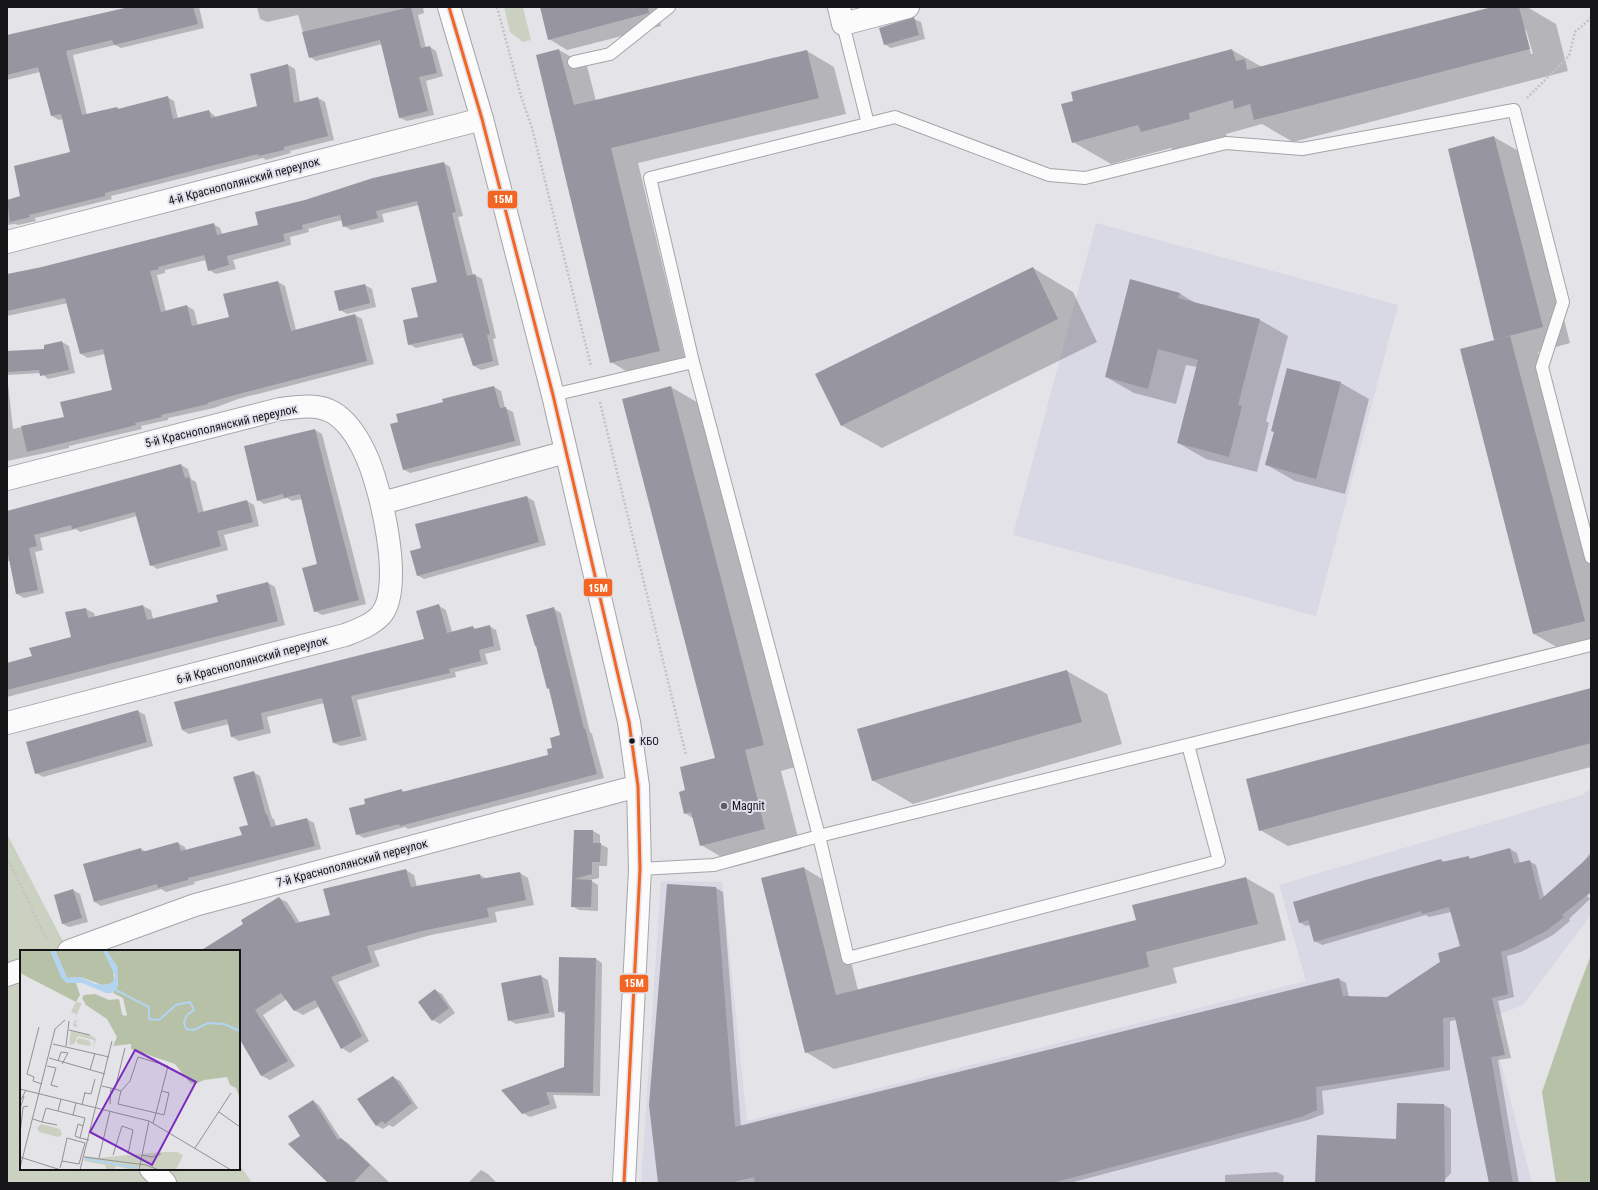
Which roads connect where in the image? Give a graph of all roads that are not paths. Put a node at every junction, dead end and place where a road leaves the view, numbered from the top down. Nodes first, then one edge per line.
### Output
1 (449, 7) edge
2 (669, 7) edge
3 (908, 7) edge
4 (841, 15) edge
5 (574, 62) dead end
6 (482, 119) junction
7 (868, 124) junction
8 (7, 242) edge
9 (693, 362) junction
10 (553, 395) junction
11 (566, 452) junction
12 (7, 479) edge
13 (382, 503) junction
14 (1591, 557) edge
15 (1591, 645) edge
16 (7, 723) edge
17 (1188, 746) junction
18 (638, 786) junction
19 (819, 836) junction
20 (640, 869) junction
21 (60, 948) edge
22 (20, 970) edge
23 (7, 975) edge
24 (152, 1170) edge
25 (165, 1183) edge
26 (624, 1183) edge

1 - 6 street
2 - 5 lane
3 - 4 street
4 - 7 lane
6 - 8 street, 4-й Краснополянский переулок
6 - 10 street
7 - 9 lane
7 - 14 lane
9 - 10 lane
9 - 19 lane
10 - 11 street
11 - 13 street
11 - 18 street
12 - 13 street, 5-й Краснополянский переулок
13 - 16 street, 6-й Краснополянский переулок
15 - 17 lane
17 - 19 lane
17 - 19 lane
18 - 20 street
18 - 21 street, 7-й Краснополянский переулок
19 - 20 lane
20 - 26 street
22 - 23 street
24 - 25 street

